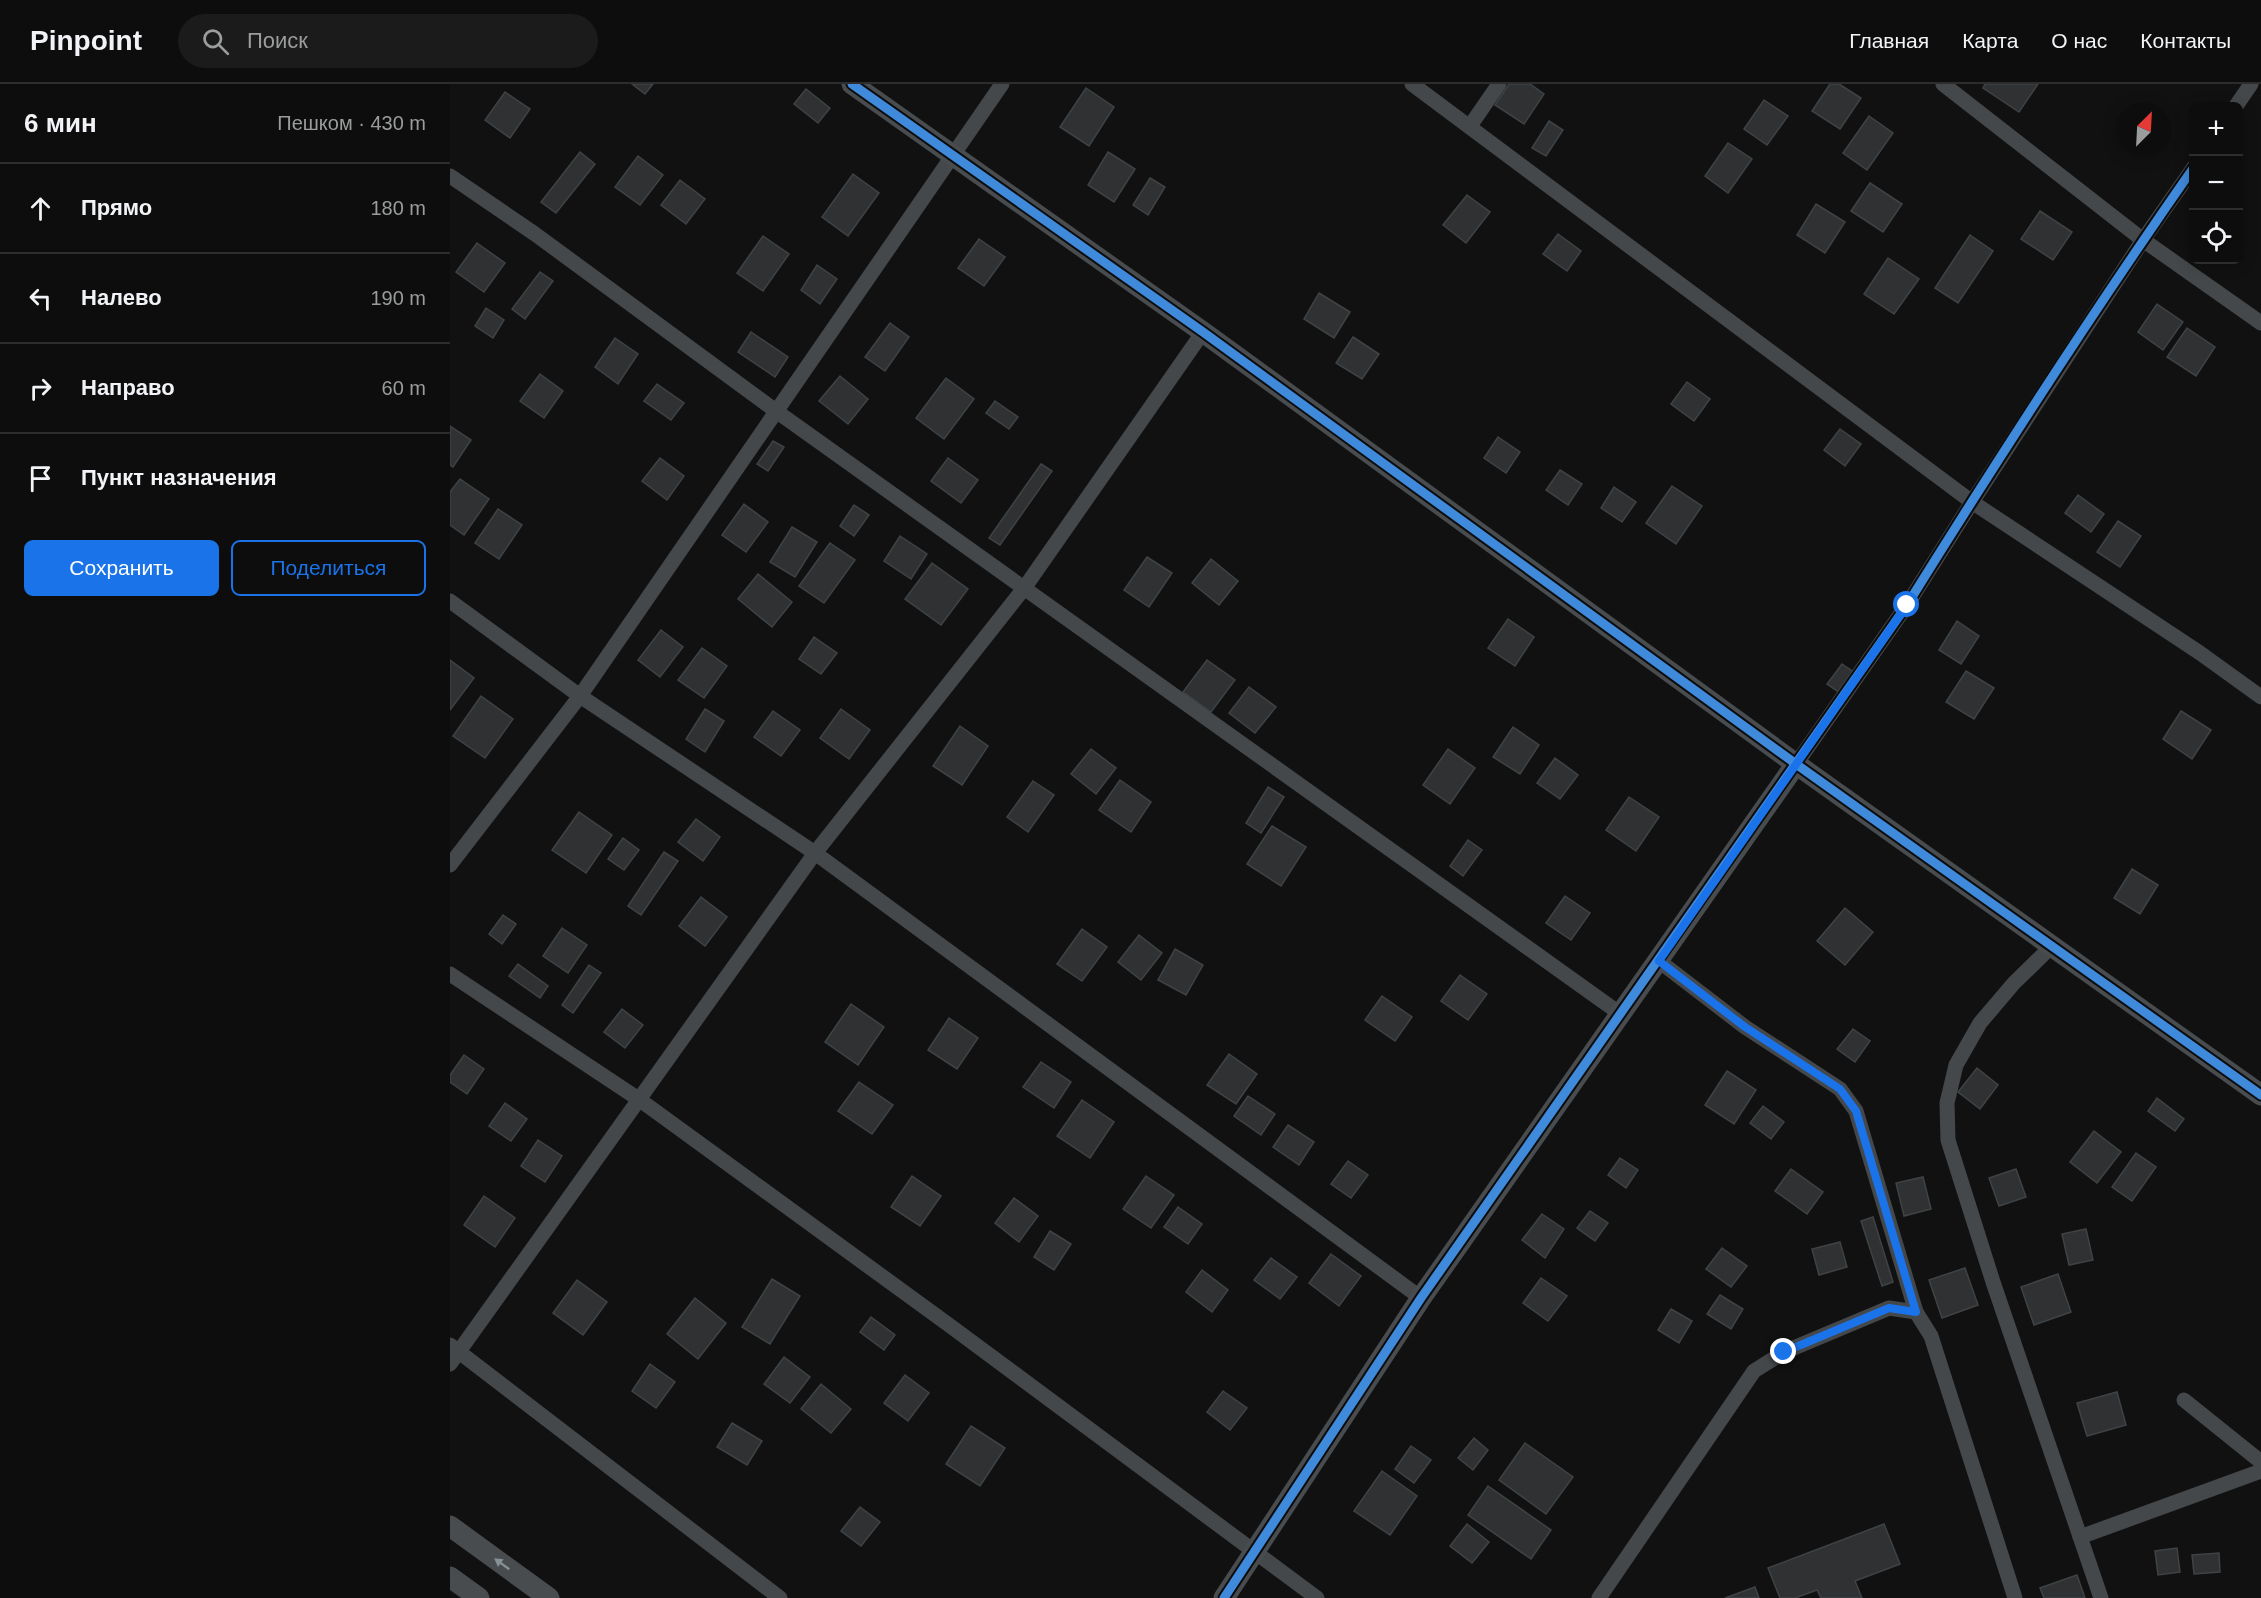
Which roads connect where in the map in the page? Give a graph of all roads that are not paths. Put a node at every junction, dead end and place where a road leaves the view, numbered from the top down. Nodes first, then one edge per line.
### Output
1 (852, 84) edge
2 (1002, 84) edge
3 (1412, 84) edge
4 (1500, 84) edge
5 (1943, 84) edge
6 (2252, 84) edge
7 (2239, 102) edge
8 (1470, 126) junction
9 (953, 155) junction
10 (2189, 173) edge
11 (450, 176) edge
12 (2143, 240) junction
13 (2261, 323) edge
14 (1203, 332) junction
15 (776, 411) junction
16 (1972, 502) junction
17 (1025, 587) junction
18 (450, 601) edge
19 (579, 696) junction
20 (2261, 697) edge
21 (1796, 764) junction
22 (815, 853) junction
23 (450, 865) edge
24 (2052, 946) junction
25 (1659, 961) junction
26 (450, 974) edge
27 (1622, 1015) junction
28 (2261, 1095) edge
29 (640, 1100) junction
30 (1421, 1298) junction
31 (1916, 1312) junction
32 (453, 1353) edge
33 (2184, 1400) dead end
34 (2261, 1462) edge
35 (2261, 1471) edge
36 (450, 1526) edge
37 (2080, 1537) junction
38 (1256, 1552) junction
39 (450, 1577) edge
40 (479, 1598) edge
41 (549, 1598) edge
42 (780, 1598) edge
43 (1224, 1598) edge
44 (1317, 1598) edge
45 (1599, 1598) edge
46 (2015, 1598) edge
47 (2101, 1598) edge

1 - 9 street
2 - 9 street
3 - 8 street
4 - 8 street
5 - 12 street
6 - 7 street
8 - 16 street
9 - 14 street
9 - 15 street
10 - 12 street
11 - 15 street
12 - 13 street
12 - 16 street
14 - 17 street
14 - 21 street
15 - 17 street
15 - 19 street
16 - 20 street
16 - 21 street
17 - 22 street
17 - 27 street
18 - 19 street
19 - 22 street
19 - 23 street
21 - 24 street
21 - 25 street
22 - 29 street
22 - 30 street
24 - 28 street
24 - 37 street
25 - 27 street
25 - 31 street
26 - 29 street
27 - 30 street
29 - 32 street
29 - 38 street
30 - 38 street
31 - 45 street
31 - 46 street
32 - 42 street
33 - 34 street
35 - 37 street
41 -> 36 street
37 - 47 street
38 - 43 street
38 - 44 street
39 - 40 street

